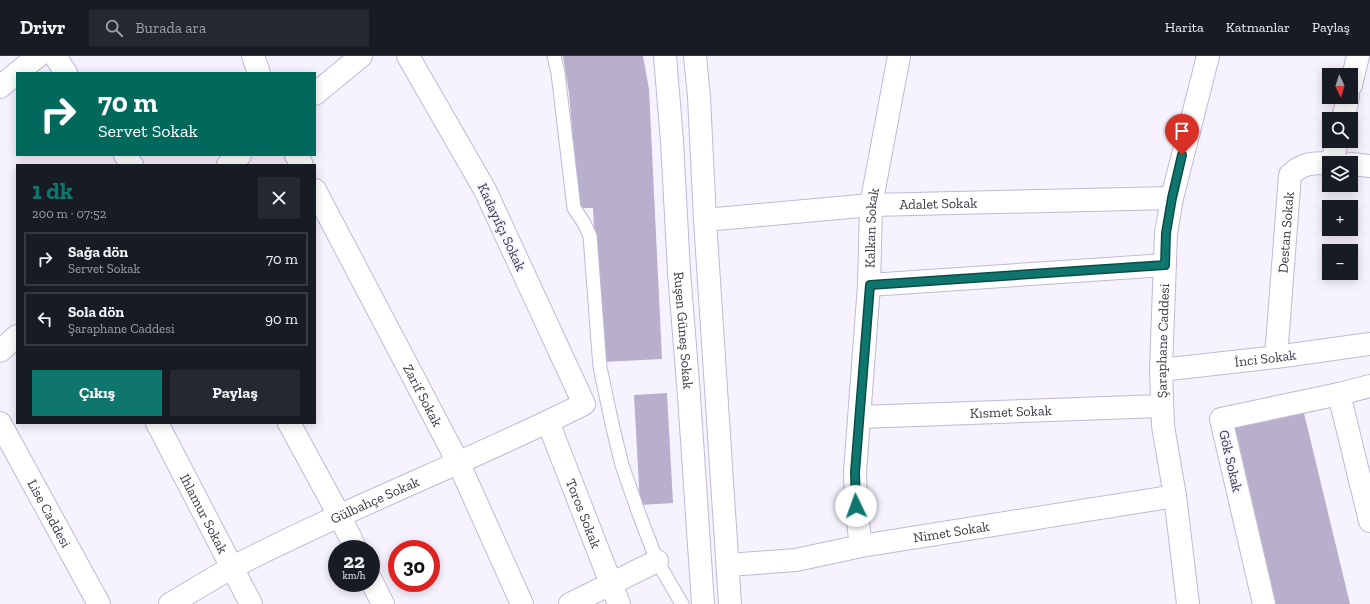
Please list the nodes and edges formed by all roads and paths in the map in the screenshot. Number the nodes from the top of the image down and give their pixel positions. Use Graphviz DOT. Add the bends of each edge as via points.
graph roads {
  1 [pos="38,56"];
  2 [pos="55,56"];
  3 [pos="253,56"];
  4 [pos="361,56"];
  5 [pos="408,56"];
  6 [pos="554,56"];
  7 [pos="665,56"];
  8 [pos="695,56"];
  9 [pos="899,56"];
  10 [pos="1208,56"];
  11 [pos="1358,56"];
  12 [pos="1355,68"];
  13 [pos="18,72"];
  14 [pos="65,72"];
  15 [pos="259,72"];
  16 [pos="16,74"];
  17 [pos="0,87"];
  18 [pos="316,93"];
  19 [pos="239,156"];
  20 [pos="1322,163"];
  21 [pos="229,164"];
  22 [pos="1358,165"];
  23 [pos="1370,166"];
  24 [pos="316,192"];
  25 [pos="1172,198"];
  26 [pos="871,205"];
  27 [pos="705,220"];
  28 [pos="676,222"];
  29 [pos="1165,265"];
  30 [pos="870,285"];
  31 [pos="16,337"];
  32 [pos="1370,344"];
  33 [pos="0,351"];
  34 [pos="1276,357"];
  35 [pos="1161,370"];
  36 [pos="1370,386"];
  37 [pos="1338,394"];
  38 [pos="584,404"];
  39 [pos="1161,406"];
  40 [pos="860,417"];
  41 [pos="548,422"];
  42 [pos="0,423"];
  43 [pos="158,424"];
  44 [pos="290,424"];
  45 [pos="459,464"];
  46 [pos="1175,496"];
  47 [pos="339,516"];
  48 [pos="1370,521"];
  49 [pos="351,540"];
  50 [pos="861,546"];
  51 [pos="657,560"];
  52 [pos="728,566"];
  53 [pos="232,568"];
  54 [pos="610,584"];
  55 [pos="377,592"];
  56 [pos="99,604"];
  57 [pos="170,604"];
  58 [pos="251,604"];
  59 [pos="383,604"];
  60 [pos="522,604"];
  61 [pos="570,604"];
  62 [pos="619,604"];
  63 [pos="682,604"];
  64 [pos="703,604"];
  65 [pos="730,604"];
  66 [pos="1188,604"];
  67 [pos="1264,604"];
  1 -- 13 [label="street"];
  2 -- 14 [label="street"];
  3 -- 15 [label="street"];
  4 -- 18 [label="street"];
  5 -- 38 [label="street, Kadayıfçı Sokak" via="485,190"];
  6 -- 51 [label="lane" via="574,208 590,236 600,367 622,465"];
  7 -- 28 [label="street, Ruşen Güneş Sokak"];
  8 -- 27 [label="street, Ruşen Güneş Sokak"];
  9 -- 26 [label="street, Kalkan Sokak"];
  10 -- 25 [label="street, Şaraphane Caddesi"];
  11 -- 12 [label="street"];
  16 -- 17 [label="street"];
  19 -- 21 [label="street"];
  20 -- 34 [label="street, Destan Sokak" via="1308,163 1290,175"];
  22 -- 23 [label="street"];
  24 -- 45 [label="street, Zarif Sokak"];
  25 -- 26 [label="street, Adalet Sokak"];
  25 -- 29 [label="street, Şaraphane Caddesi" via="1166,233"];
  26 -- 27 [label="street, Adalet Sokak"];
  26 -- 30 [label="street, Kalkan Sokak"];
  27 -- 28 [label="street, Adalet Sokak"];
  27 -- 52 [label="street, Ruşen Güneş Sokak"];
  28 -- 64 [label="street, Ruşen Güneş Sokak"];
  29 -- 30 [label="street"];
  29 -- 35 [label="street, Şaraphane Caddesi"];
  30 -- 40 [label="street, Kalkan Sokak"];
  31 -- 33 [label="street"];
  32 -- 34 [label="street, İnci Sokak"];
  34 -- 35 [label="street, İnci Sokak"];
  35 -- 39 [label="street, Şaraphane Caddesi"];
  36 -- 37 [label="street, Gök Sokak"];
  37 -- 48 [label="street"];
  37 -- 67 [label="street, Gök Sokak" via="1221,419"];
  38 -- 41 [label="street, Gülbahçe Sokak"];
  39 -- 40 [label="street, Kısmet Sokak"];
  39 -- 46 [label="street, Şaraphane Caddesi"];
  40 -- 50 [label="street, Kalkan Sokak" via="855,472"];
  41 -- 45 [label="street, Gülbahçe Sokak"];
  41 -- 54 [label="street, Toros Sokak"];
  42 -- 56 [label="street, Lise Caddesi"];
  43 -- 53 [label="street, Ihlamur Sokak"];
  44 -- 47 [label="street"];
  45 -- 47 [label="street, Gülbahçe Sokak"];
  45 -- 60 [label="street, Zarif Sokak"];
  46 -- 50 [label="street, Nimet Sokak"];
  46 -- 66 [label="street, Şaraphane Caddesi"];
  47 -- 49 [label="street"];
  47 -- 53 [label="street, Gülbahçe Sokak"];
  50 -- 52 [label="street, Nimet Sokak" via="796,560"];
  51 -- 54 [label="street"];
  51 -- 63 [label="lane"];
  52 -- 65 [label="street, Ruşen Güneş Sokak"];
  53 -- 57 [label="street, Gülbahçe Sokak"];
  53 -- 58 [label="street, Ihlamur Sokak"];
  54 -- 61 [label="street"];
  54 -- 62 [label="street, Toros Sokak"];
  55 -- 59 [label="street"];
}
